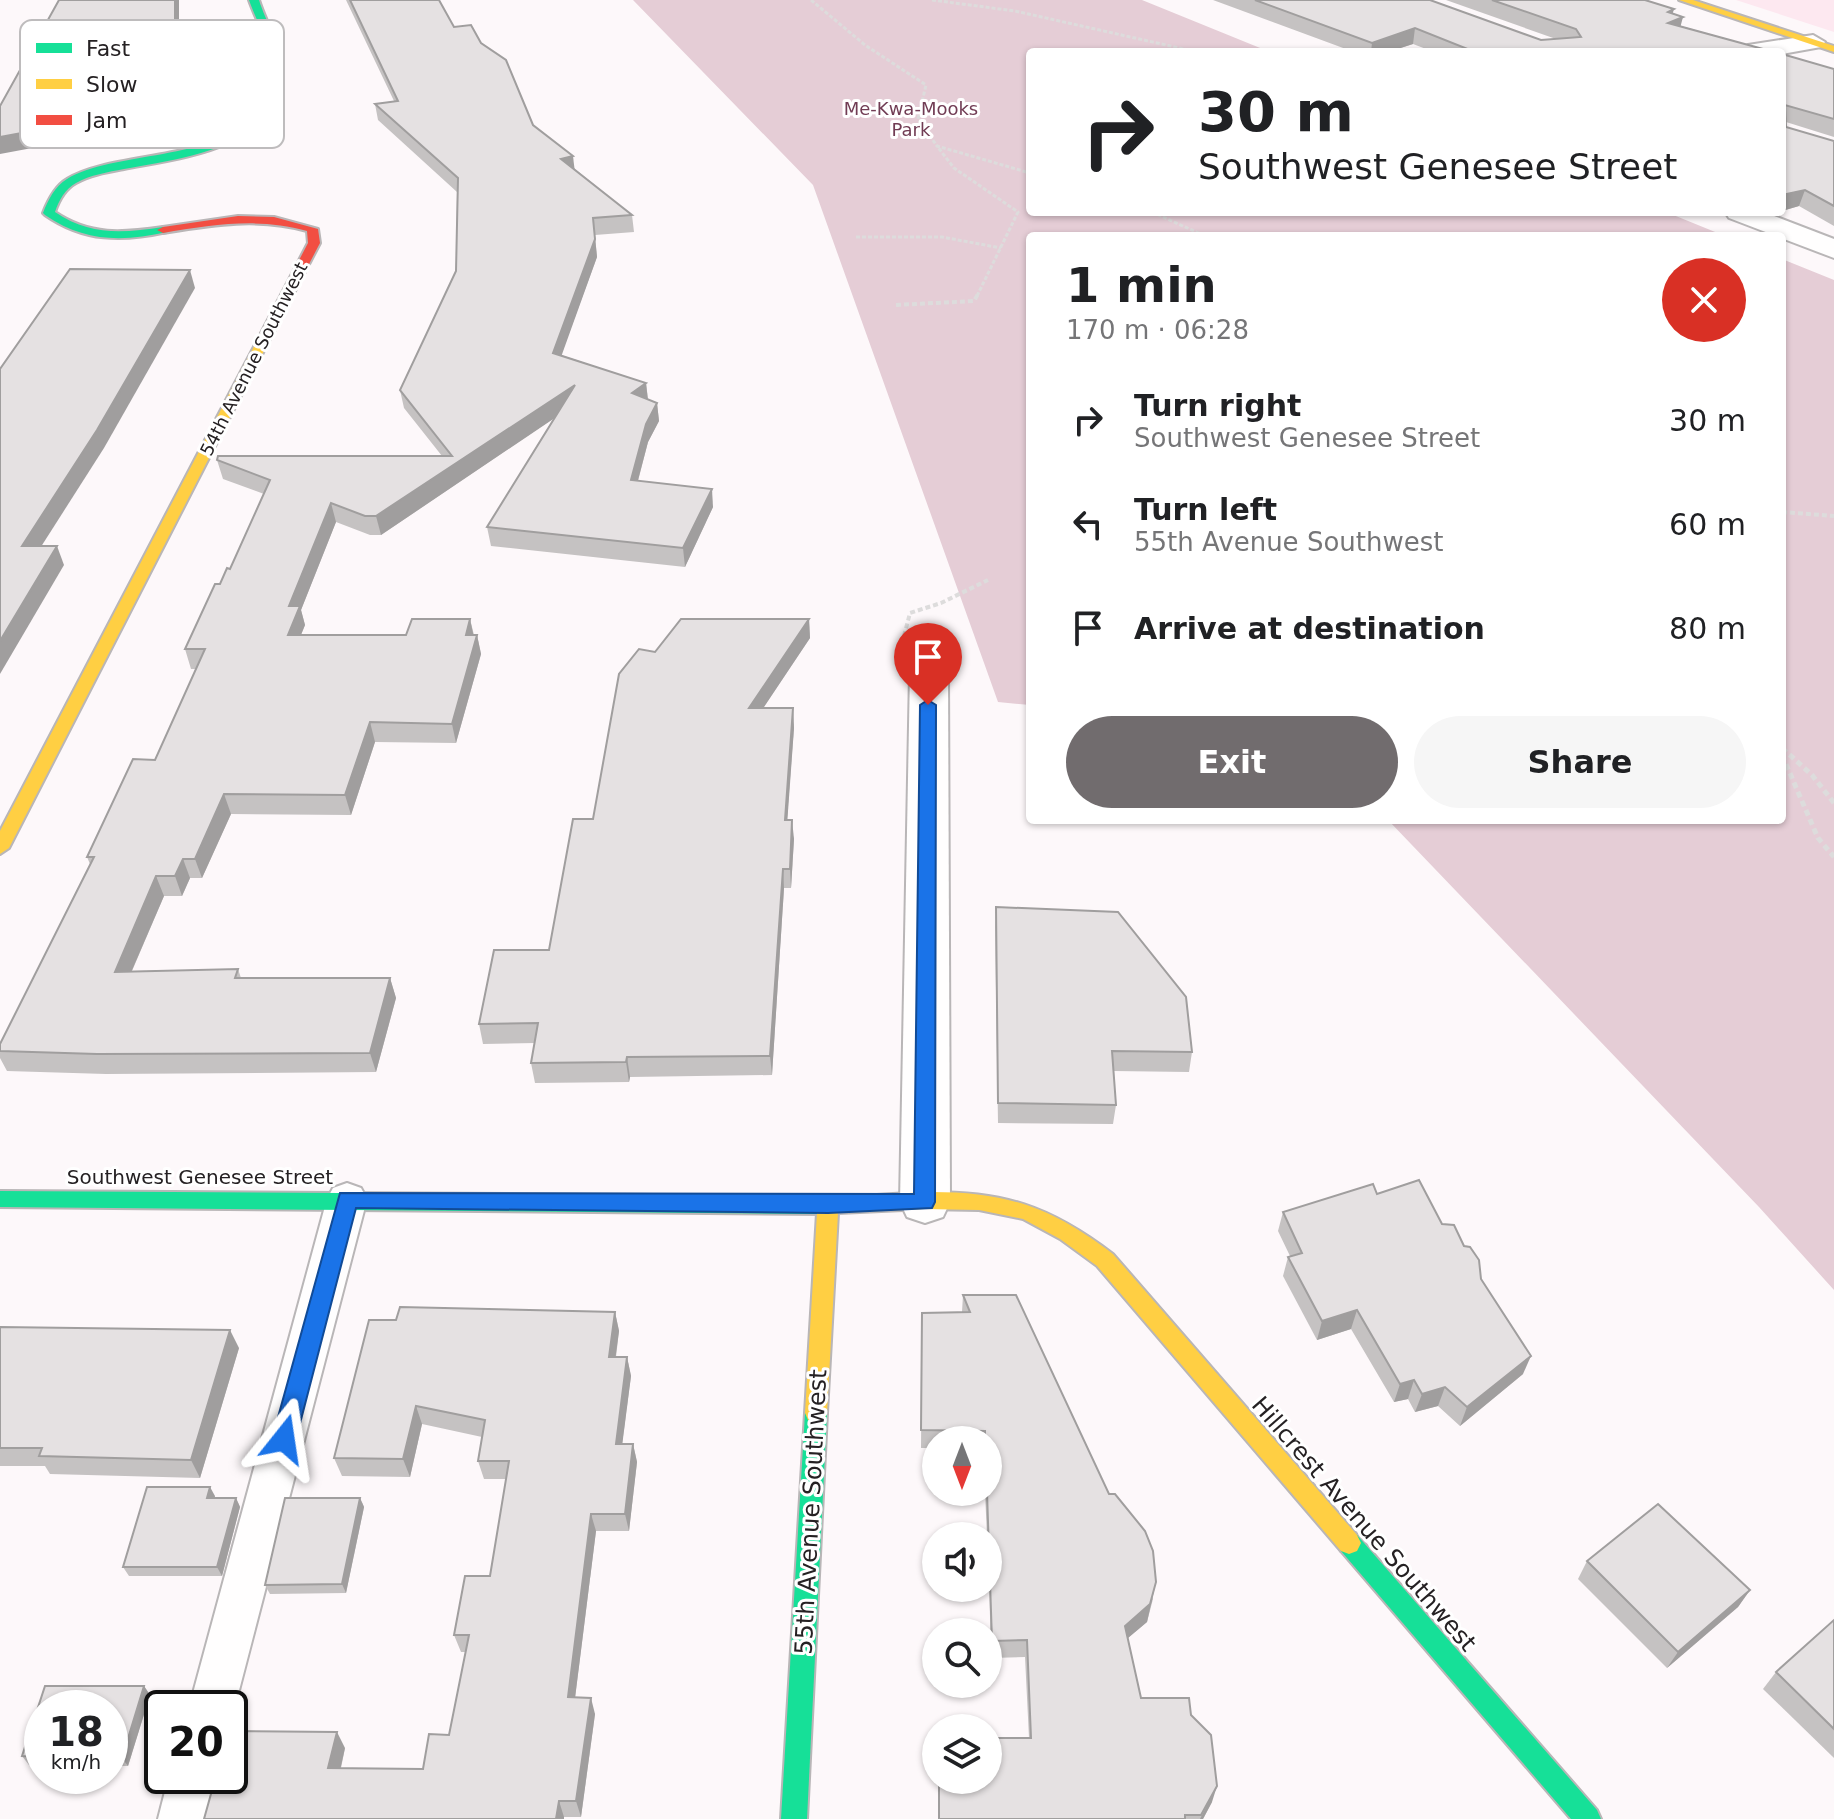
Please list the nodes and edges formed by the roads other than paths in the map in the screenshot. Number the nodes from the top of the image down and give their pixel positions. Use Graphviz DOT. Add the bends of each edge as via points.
graph roads {
  1 [pos="254,0"];
  2 [pos="1684,0"];
  3 [pos="260,20"];
  4 [pos="1824,46"];
  5 [pos="1786,49"];
  6 [pos="200,148"];
  7 [pos="1749,216"];
  8 [pos="1834,249"];
  9 [pos="929,673"];
  10 [pos="0,848"];
  11 [pos="0,1199"];
  12 [pos="347,1199"];
  13 [pos="925,1202"];
  14 [pos="828,1205"];
  15 [pos="1105,1260"];
  16 [pos="218,1690"];
  17 [pos="189,1794"];
  18 [pos="183,1819"];
  19 [pos="794,1819"];
  20 [pos="1588,1819"];
  1 -- 3 [label="street, 54th Avenue Southwest"];
  2 -- 4 [label="street"];
  4 -- 5 [label="street"];
  6 -- 10 [label="street, 54th Avenue Southwest" via="80,177 62,186 49,213 59,226 85,236 119,237 235,216 269,216 295,219 312,229 314,243"];
  7 -- 8 [label="street"];
  9 -- 13 [label="street"];
  11 -- 12 [label="street, Southwest Genesee Street"];
  12 -- 14 [label="street, Southwest Genesee Street"];
  12 -- 16 [label="lane"];
  13 -- 14 [label="street, Southwest Genesee Street"];
  13 -- 15 [label="street, Southwest Genesee Street" via="978,1202 1025,1211 1068,1231"];
  14 -- 19 [label="street, 55th Avenue Southwest"];
  15 -- 20 [label="street, Hillcrest Avenue Southwest"];
  17 -- 18 [label="lane"];
}
